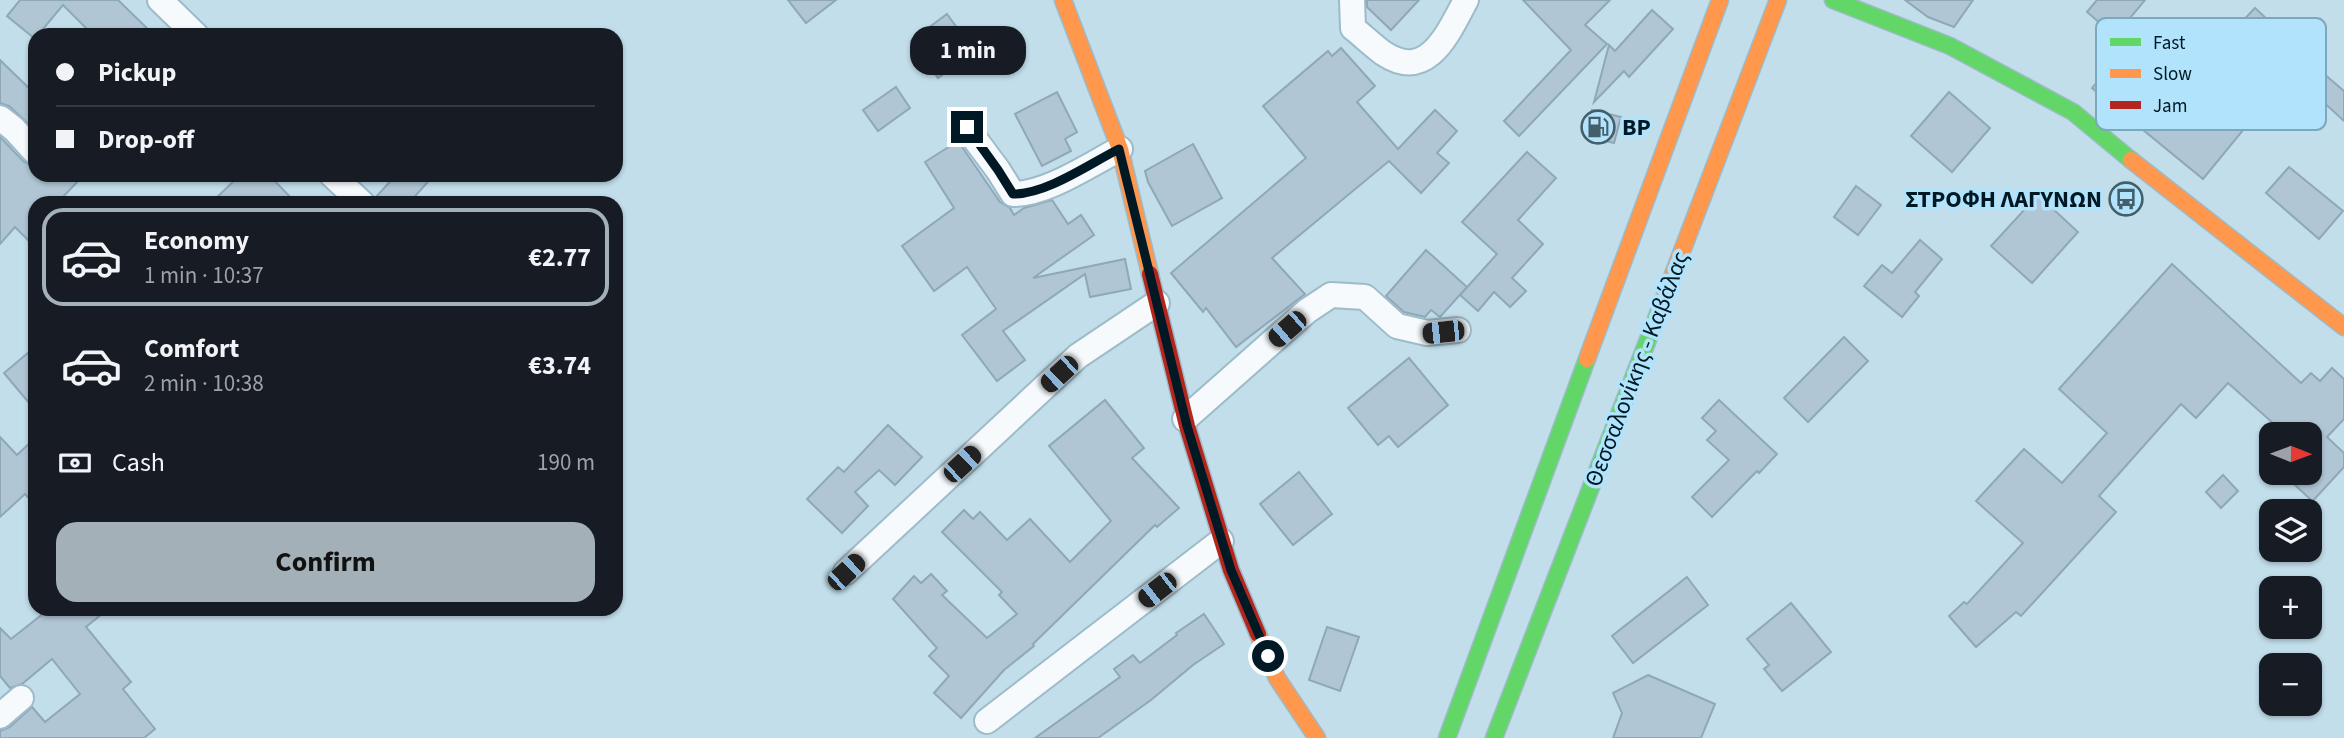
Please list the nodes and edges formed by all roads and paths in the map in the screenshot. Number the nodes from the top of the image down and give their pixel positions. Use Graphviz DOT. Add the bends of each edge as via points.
graph roads {
  1 [pos="160,0"];
  2 [pos="1063,0"];
  3 [pos="1352,0"];
  4 [pos="1466,0"];
  5 [pos="1720,0"];
  6 [pos="1778,0"];
  7 [pos="1833,0"];
  8 [pos="189,28"];
  9 [pos="0,118"];
  10 [pos="967,127"];
  11 [pos="28,144"];
  12 [pos="1119,149"];
  13 [pos="340,182"];
  14 [pos="354,196"];
  15 [pos="1157,303"];
  16 [pos="2344,327"];
  17 [pos="1458,330"];
  18 [pos="1185,419"];
  19 [pos="1221,541"];
  20 [pos="846,572"];
  21 [pos="21,698"];
  22 [pos="0,716"];
  23 [pos="987,721"];
  24 [pos="1317,738"];
  25 [pos="1447,738"];
  26 [pos="1494,738"];
  1 -- 8 [label="street"];
  2 -- 12 [label="main road"];
  3 -- 4 [label="street" via="1353,28 1385,54 1406,62 1423,60 1443,42"];
  5 -- 25 [label="main road, Θεσσαλονίκης - Καβάλας"];
  6 -- 26 [label="main road, Θεσσαλονίκης - Καβάλας"];
  7 -- 16 [label="main road" via="1950,46 2073,112"];
  9 -- 11 [label="street"];
  10 -- 12 [label="street" via="1013,194 1042,189"];
  12 -- 15 [label="main road"];
  13 -- 14 [label="street"];
  15 -- 18 [label="main road"];
  15 -- 20 [label="street" via="1078,356"];
  17 -- 18 [label="street" via="1427,333 1397,326 1364,297 1331,295"];
  18 -- 19 [label="main road"];
  19 -- 23 [label="street"];
  19 -- 24 [label="main road" via="1277,678"];
  21 -- 22 [label="street"];
}
